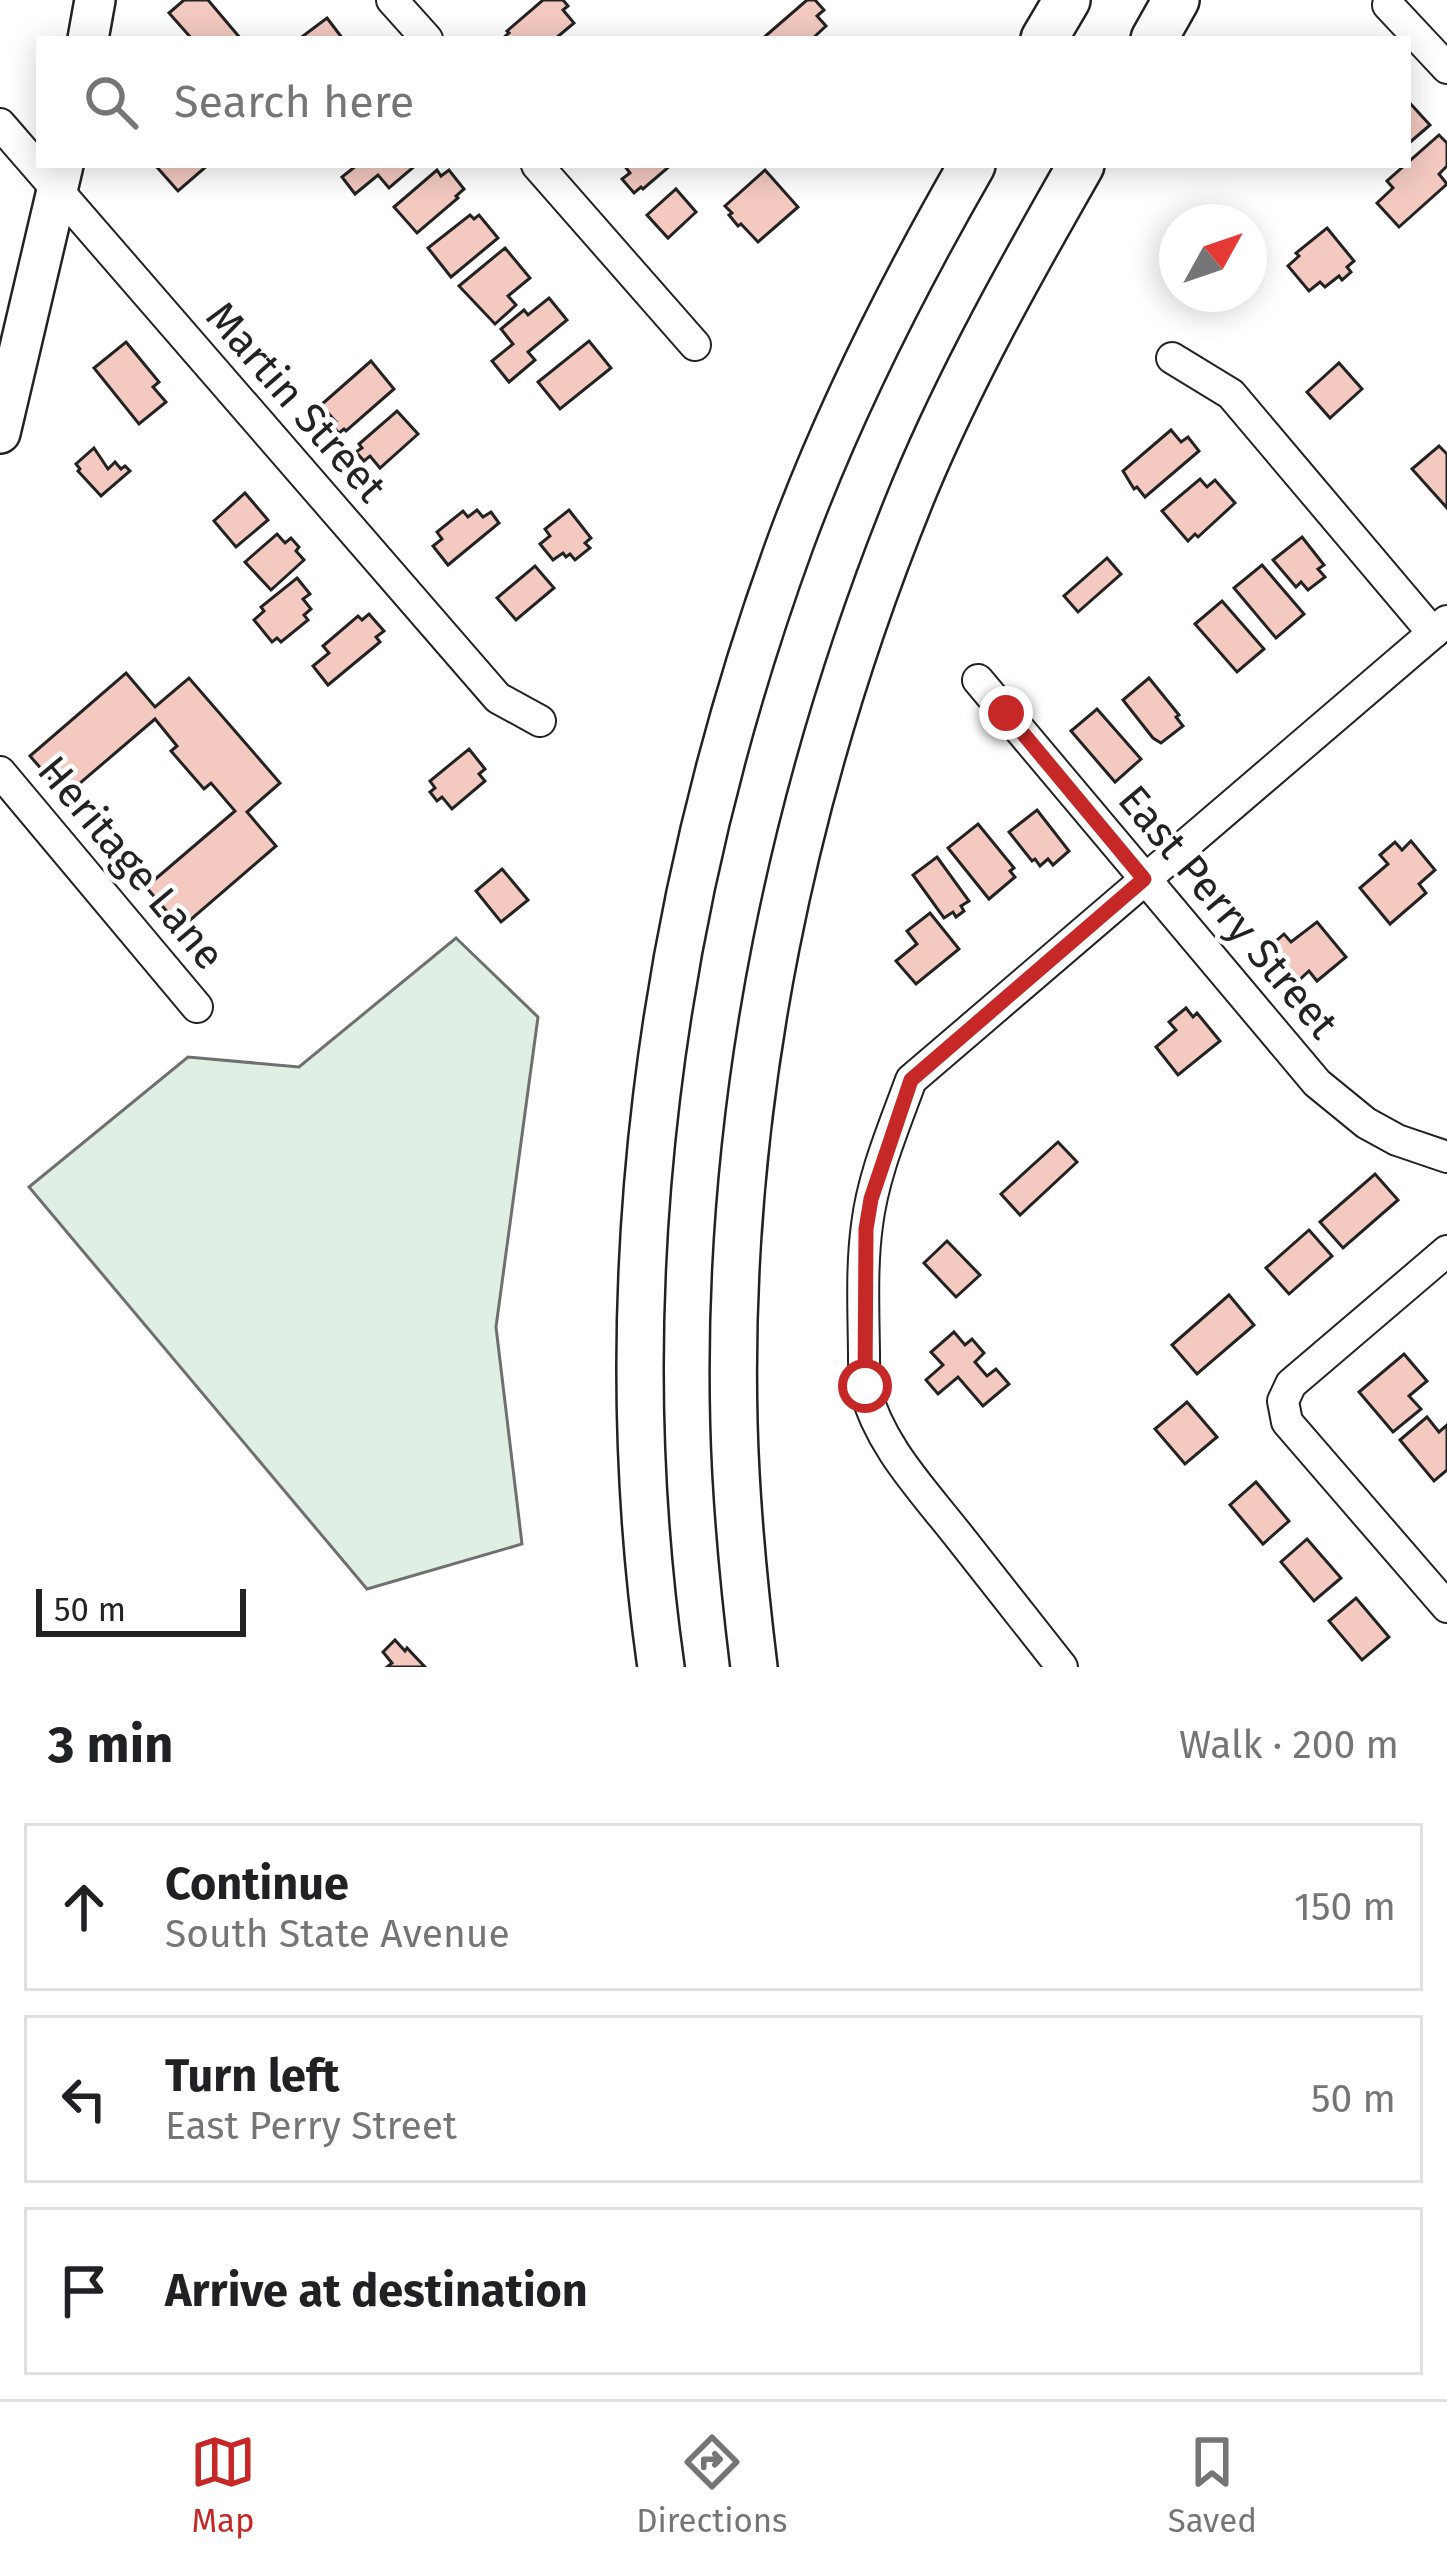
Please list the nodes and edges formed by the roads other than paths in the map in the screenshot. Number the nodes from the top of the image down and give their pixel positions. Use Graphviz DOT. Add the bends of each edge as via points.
graph roads {
  1 [pos="95,0"];
  2 [pos="392,0"];
  3 [pos="1067,0"];
  4 [pos="1176,0"];
  5 [pos="1388,5"];
  6 [pos="89,36"];
  7 [pos="424,36"];
  8 [pos="1046,36"];
  9 [pos="1156,36"];
  10 [pos="1447,68"];
  11 [pos="0,124"];
  12 [pos="36,156"];
  13 [pos="540,168"];
  14 [pos="970,168"];
  15 [pos="1080,168"];
  16 [pos="61,178"];
  17 [pos="695,345"];
  18 [pos="1172,358"];
  19 [pos="0,433"];
  20 [pos="1440,627"];
  21 [pos="978,680"];
  22 [pos="540,722"];
  23 [pos="0,772"];
  24 [pos="1144,879"];
  25 [pos="197,1007"];
  26 [pos="1447,1157"];
  27 [pos="1447,1251"];
  28 [pos="1447,1607"];
  29 [pos="661,1667"];
  30 [pos="754,1667"];
  31 [pos="1062,1667"];
  1 -- 6 [label="main road"];
  2 -- 7 [label="street"];
  3 -- 8 [label="highway"];
  4 -- 9 [label="highway"];
  5 -- 10 [label="street"];
  11 -- 12 [label="street, Martin Street"];
  13 -- 17 [label="street"];
  14 -- 29 [label="highway" via="861,376 791,542 731,723 689,896 659,1074 642,1283 640,1423"];
  15 -- 30 [label="highway" via="984,340 916,486 852,656 796,855 748,1126 736,1282 734,1422"];
  16 -- 19 [label="main road"];
  16 -- 22 [label="street, Martin Street" via="498,698"];
  18 -- 20 [label="street" via="1231,394"];
  20 -- 24 [label="street"];
  21 -- 24 [label="street, East Perry Street"];
  23 -- 25 [label="street, Heritage Lane"];
  24 -- 26 [label="street, East Perry Street" via="1317,1083 1366,1123"];
  24 -- 31 [label="street" via="911,1080 866,1229 865,1386 876,1424"];
  27 -- 28 [label="street" via="1291,1384 1283,1401 1287,1422"];
}
